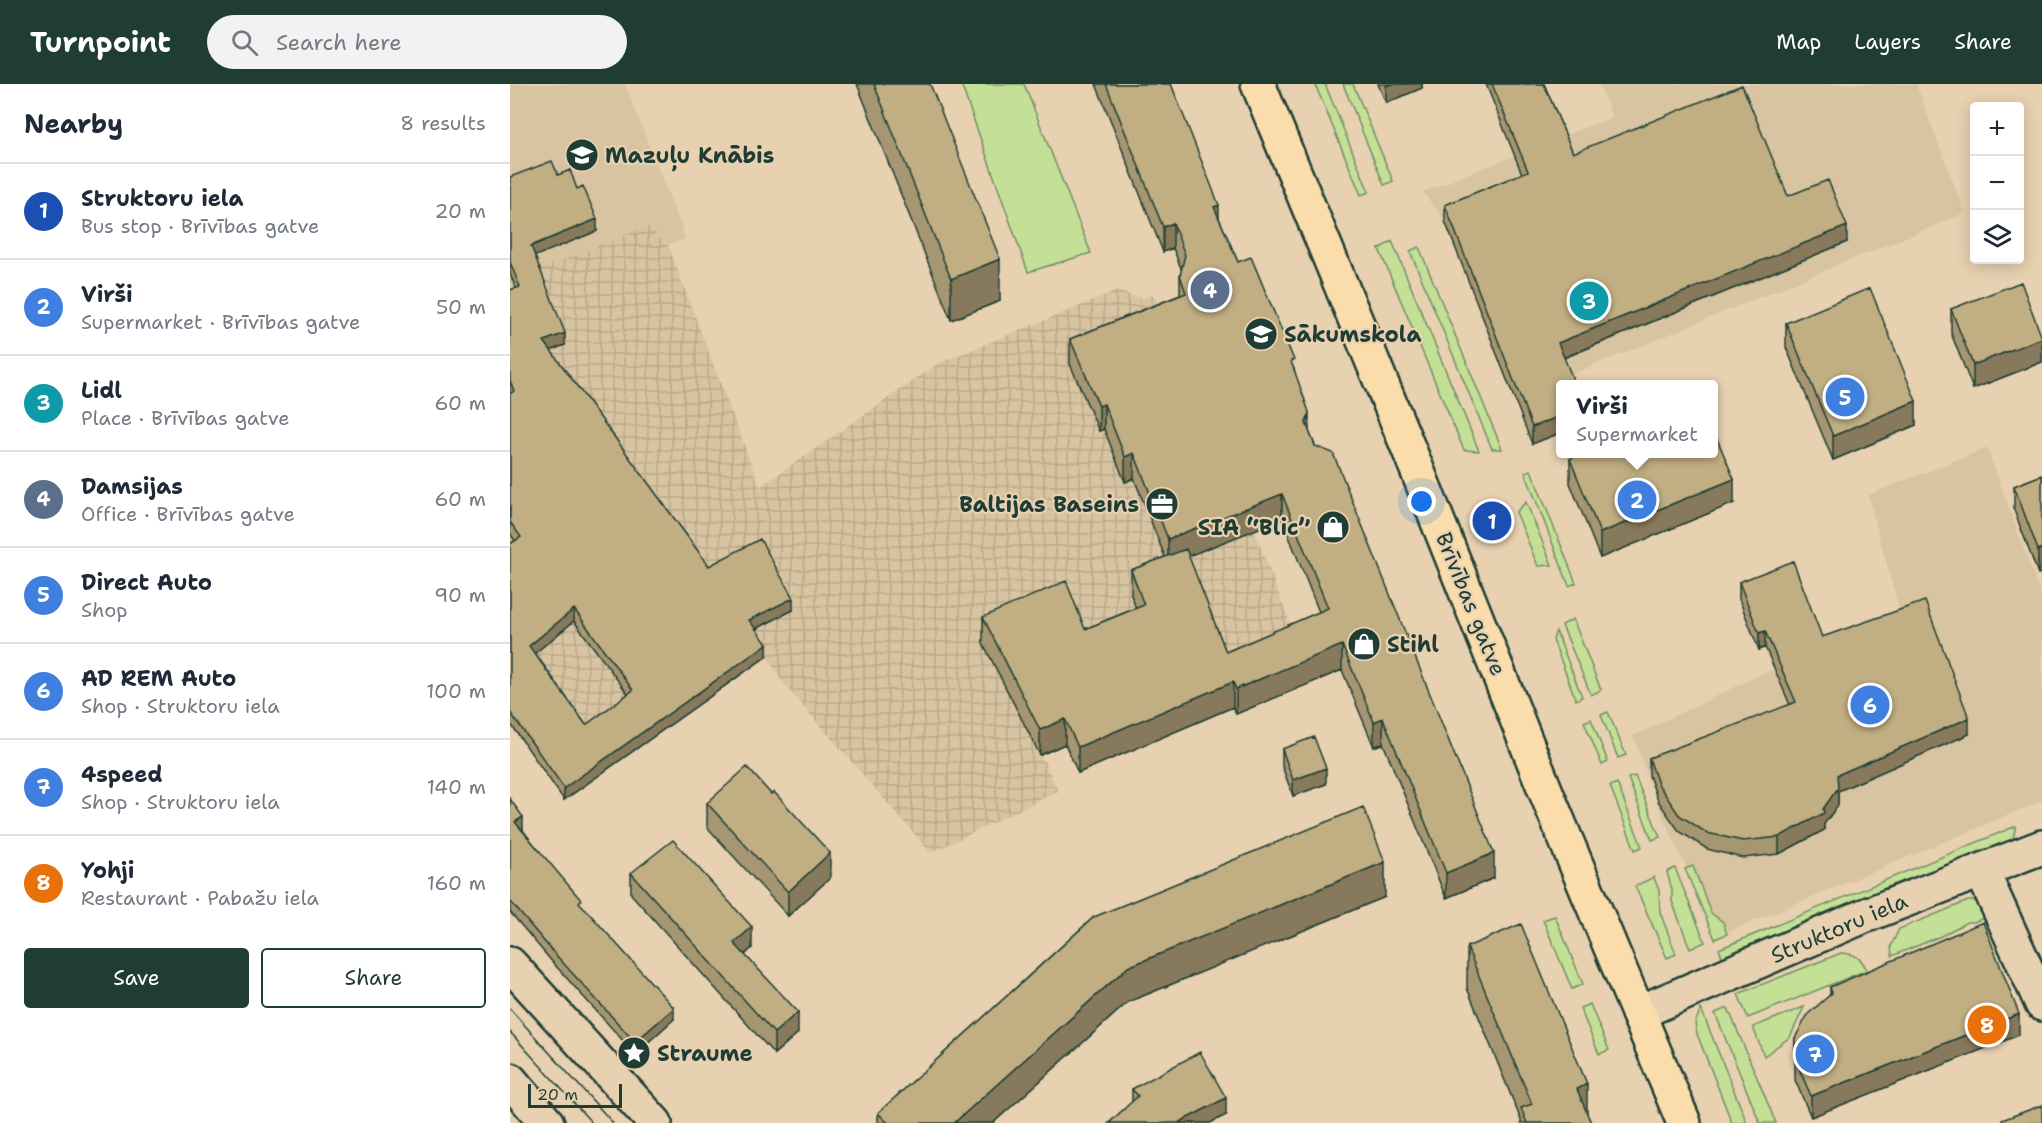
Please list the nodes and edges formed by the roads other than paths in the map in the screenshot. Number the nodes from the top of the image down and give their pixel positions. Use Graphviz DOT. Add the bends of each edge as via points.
graph roads {
  1 [pos="1258,84"];
  2 [pos="2042,847"];
  3 [pos="1982,871"];
  4 [pos="510,964"];
  5 [pos="2042,1004"];
  6 [pos="1638,1013"];
  7 [pos="510,1080"];
  8 [pos="547,1123"];
  9 [pos="655,1123"];
  10 [pos="1684,1123"];
  1 -- 6 [label="highway, Brīvības gatve"];
  2 -- 3 [label="street, Struktoru iela"];
  3 -- 5 [label="street"];
  3 -- 6 [label="street, Struktoru iela" via="1864,916"];
  4 -- 9 [label="street"];
  6 -- 10 [label="highway, Brīvības gatve"];
  7 -- 8 [label="street"];
}
